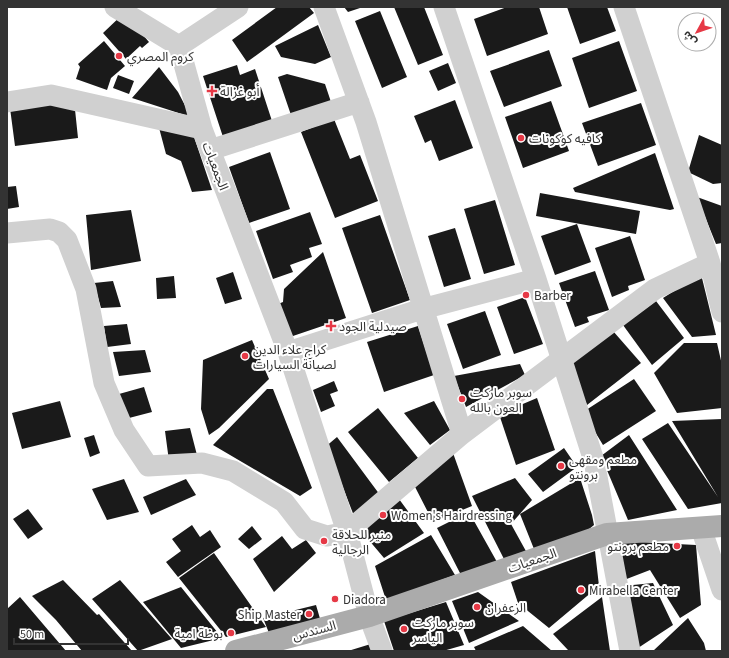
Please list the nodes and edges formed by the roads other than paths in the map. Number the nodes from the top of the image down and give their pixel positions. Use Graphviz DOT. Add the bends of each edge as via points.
graph roads {
  1 [pos="115,7"];
  2 [pos="238,7"];
  3 [pos="324,7"];
  4 [pos="444,7"];
  5 [pos="624,7"];
  6 [pos="179,46"];
  7 [pos="7,102"];
  8 [pos="359,102"];
  9 [pos="202,129"];
  10 [pos="210,150"];
  11 [pos="7,233"];
  12 [pos="710,263"];
  13 [pos="536,279"];
  14 [pos="422,309"];
  15 [pos="722,312"];
  16 [pos="288,352"];
  17 [pos="561,360"];
  18 [pos="462,434"];
  19 [pos="712,527"];
  20 [pos="347,532"];
  21 [pos="607,534"];
  22 [pos="722,590"];
  23 [pos="369,616"];
  24 [pos="236,651"];
  25 [pos="382,651"];
  26 [pos="630,651"];
  1 -- 6 [label="street"];
  2 -- 6 [label="street"];
  3 -- 8 [label="street"];
  4 -- 13 [label="street"];
  5 -- 12 [label="street"];
  6 -- 9 [label="street, الجمعيات"];
  7 -- 9 [label="street" via="51,95"];
  8 -- 10 [label="street"];
  8 -- 14 [label="street"];
  9 -- 10 [label="street, الجمعيات"];
  10 -- 16 [label="street, الجمعيات"];
  11 -- 20 [label="street" via="50,229 59,232 67,240 86,289 104,383 124,430 148,466 202,463 233,471 284,502 305,529 327,536"];
  12 -- 15 [label="street"];
  12 -- 17 [label="street" via="655,289"];
  13 -- 14 [label="street"];
  13 -- 17 [label="street"];
  14 -- 16 [label="street"];
  14 -- 18 [label="street"];
  16 -- 20 [label="street, الجمعيات"];
  17 -- 18 [label="street"];
  17 -- 21 [label="street" via="594,461"];
  18 -- 20 [label="street"];
  19 -- 21 [label="main road, الجمعيات"];
  19 -- 22 [label="street"];
  20 -- 23 [label="street, الجمعيات"];
  21 -- 23 [label="main road, الجمعيات"];
  21 -- 26 [label="street"];
  23 -- 24 [label="main road, السندس"];
  23 -- 25 [label="street"];
}
